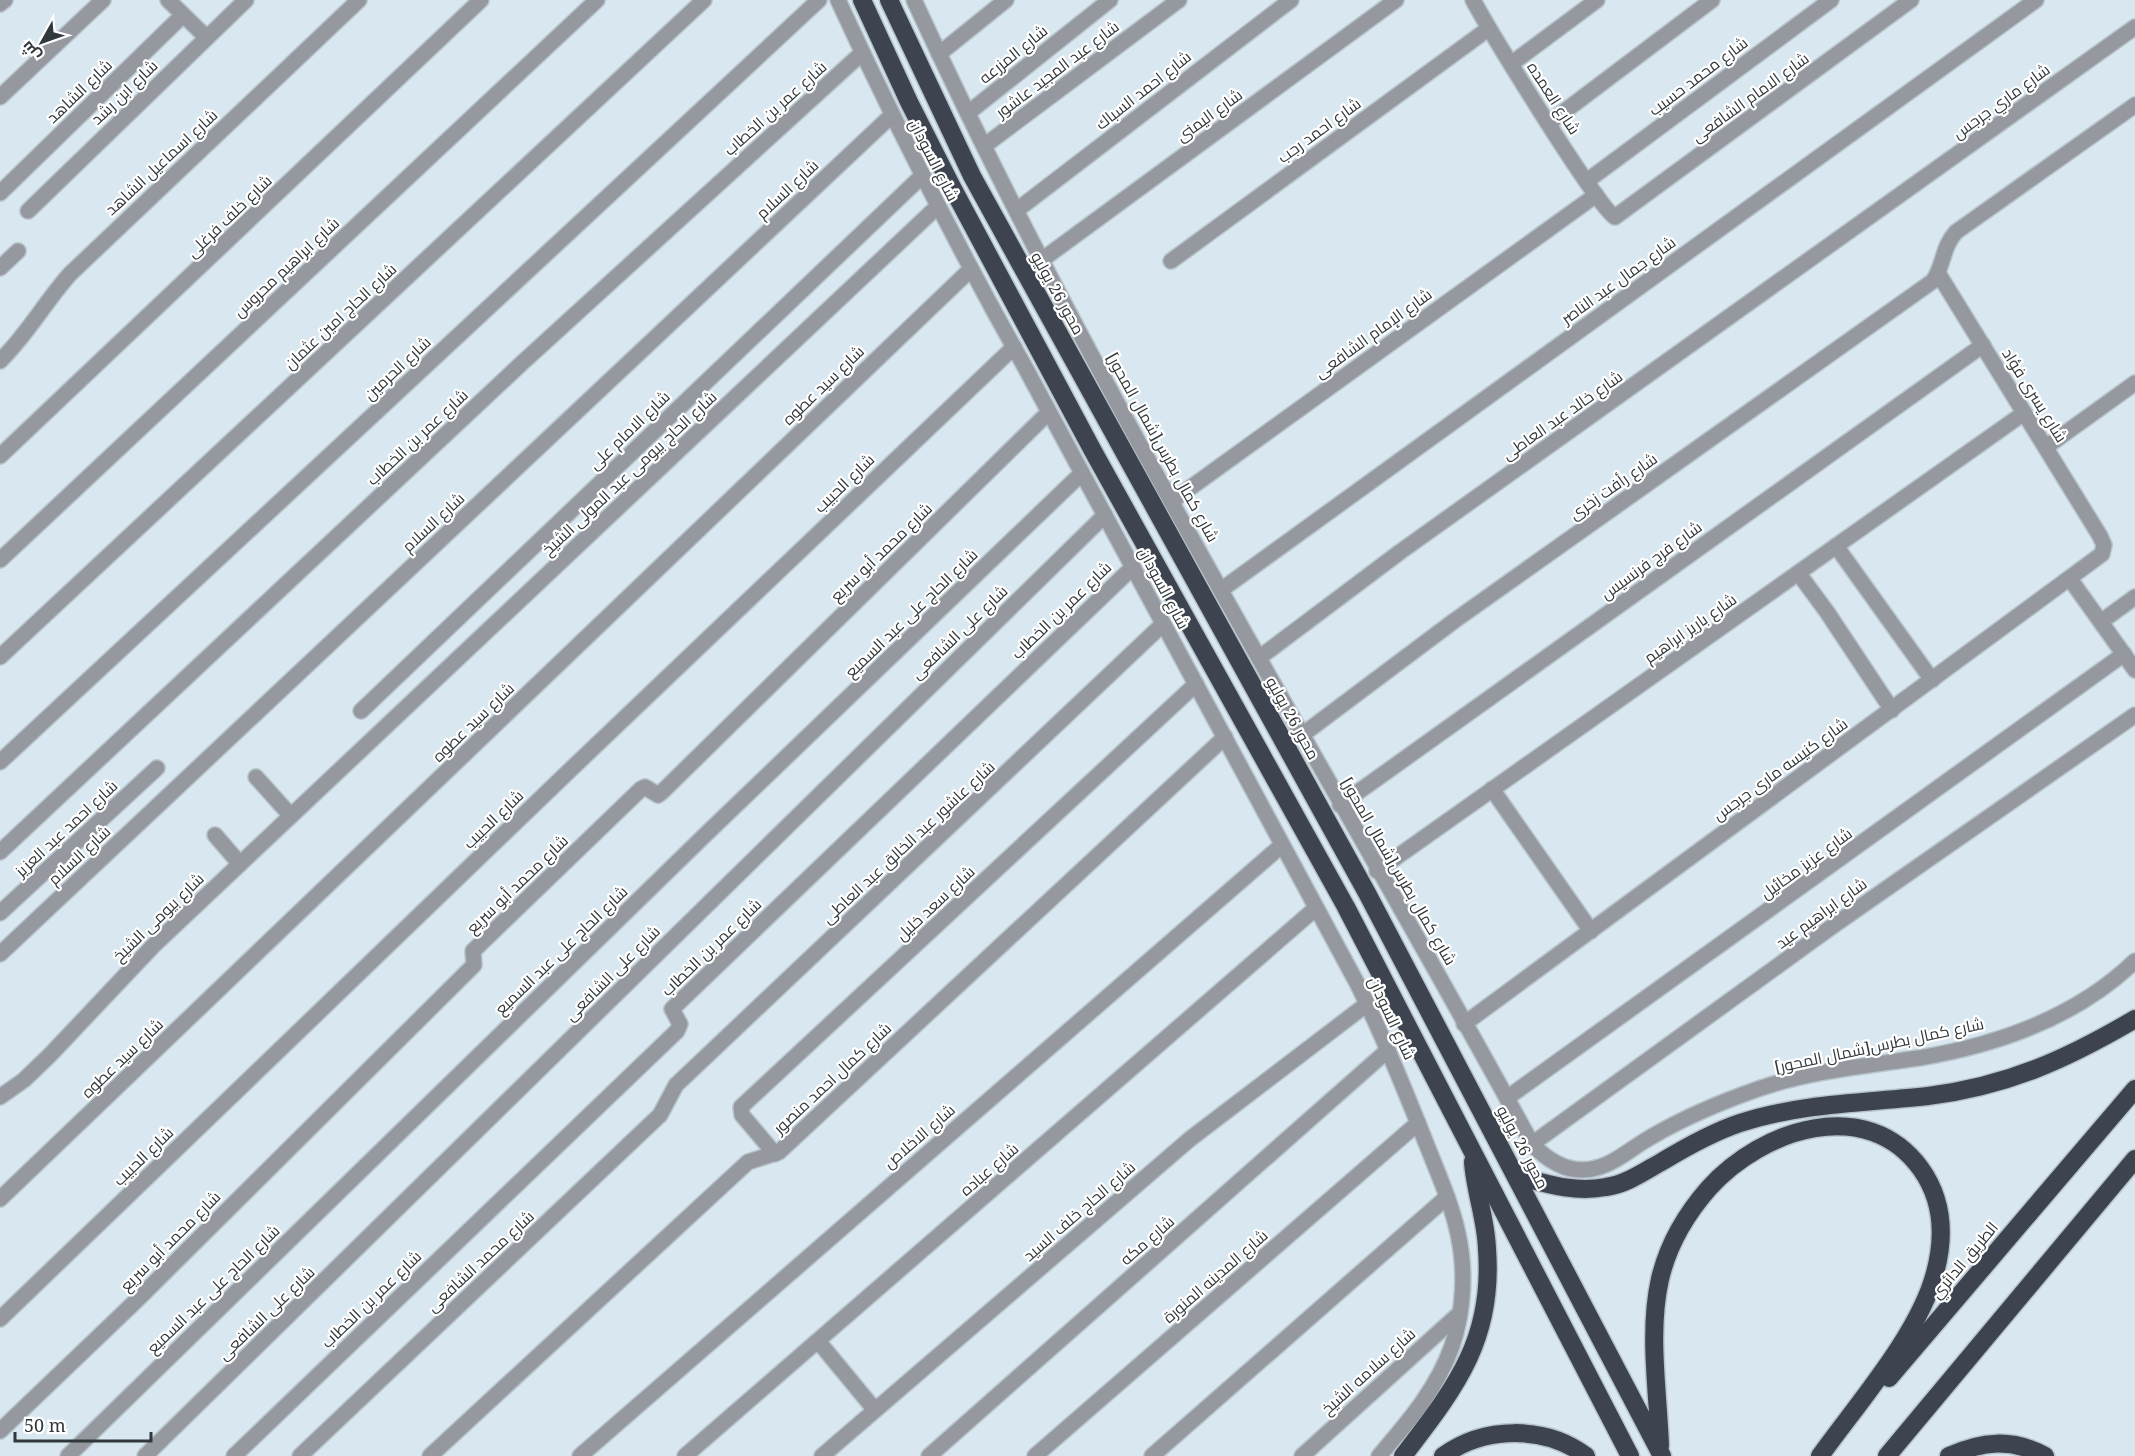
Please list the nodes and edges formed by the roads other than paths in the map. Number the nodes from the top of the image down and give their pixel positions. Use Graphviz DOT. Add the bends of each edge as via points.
graph roads {
  1 [pos="4,0"];
  2 [pos="103,0"];
  3 [pos="168,0"];
  4 [pos="246,0"];
  5 [pos="359,0"];
  6 [pos="480,0"];
  7 [pos="597,0"];
  8 [pos="704,0"];
  9 [pos="819,0"];
  10 [pos="838,0"];
  11 [pos="862,0"];
  12 [pos="889,0"];
  13 [pos="914,0"];
  14 [pos="1006,0"];
  15 [pos="1110,0"];
  16 [pos="1179,0"];
  17 [pos="1291,0"];
  18 [pos="1396,0"];
  19 [pos="1598,0"];
  20 [pos="1712,0"];
  21 [pos="1831,0"];
  22 [pos="1911,0"];
  23 [pos="2036,0"];
  24 [pos="1475,1"];
  25 [pos="0,4"];
  26 [pos="183,15"];
  27 [pos="2135,27"];
  28 [pos="1488,29"];
  29 [pos="206,37"];
  30 [pos="862,53"];
  31 [pos="939,54"];
  32 [pos="1511,64"];
  33 [pos="0,97"];
  34 [pos="2135,105"];
  35 [pos="968,113"];
  36 [pos="891,116"];
  37 [pos="1549,123"];
  38 [pos="984,146"];
  39 [pos="922,176"];
  40 [pos="1587,181"];
  41 [pos="0,193"];
  42 [pos="1596,195"];
  43 [pos="1889,204"];
  44 [pos="938,206"];
  45 [pos="1017,210"];
  46 [pos="28,211"];
  47 [pos="1609,213"];
  48 [pos="18,251"];
  49 [pos="1042,259"];
  50 [pos="1171,261"];
  51 [pos="0,268"];
  52 [pos="1940,269"];
  53 [pos="970,270"];
  54 [pos="1983,345"];
  55 [pos="1014,347"];
  56 [pos="0,361"];
  57 [pos="2135,383"];
  58 [pos="1049,412"];
  59 [pos="2024,412"];
  60 [pos="2046,447"];
  61 [pos="0,456"];
  62 [pos="1082,473"];
  63 [pos="1172,501"];
  64 [pos="1105,515"];
  65 [pos="2100,536"];
  66 [pos="1836,546"];
  67 [pos="0,560"];
  68 [pos="1133,567"];
  69 [pos="1798,574"];
  70 [pos="2070,579"];
  71 [pos="1221,590"];
  72 [pos="2135,597"];
  73 [pos="2102,621"];
  74 [pos="1163,624"];
  75 [pos="2124,654"];
  76 [pos="0,657"];
  77 [pos="1259,658"];
  78 [pos="2135,670"];
  79 [pos="1932,680"];
  80 [pos="1196,684"];
  81 [pos="1892,710"];
  82 [pos="361,711"];
  83 [pos="2135,715"];
  84 [pos="1302,735"];
  85 [pos="1224,737"];
  86 [pos="0,762"];
  87 [pos="344,765"];
  88 [pos="157,768"];
  89 [pos="256,777"];
  90 [pos="1492,789"];
  91 [pos="1340,805"];
  92 [pos="291,816"];
  93 [pos="214,836"];
  94 [pos="1282,845"];
  95 [pos="0,852"];
  96 [pos="240,864"];
  97 [pos="1377,871"];
  98 [pos="1316,908"];
  99 [pos="0,914"];
  100 [pos="1591,931"];
  101 [pos="0,954"];
  102 [pos="2135,961"];
  103 [pos="1367,1004"];
  104 [pos="2135,1019"];
  105 [pos="1464,1023"];
  106 [pos="1388,1050"];
  107 [pos="676,1085"];
  108 [pos="2135,1089"];
  109 [pos="0,1097"];
  110 [pos="1507,1098"];
  111 [pos="1418,1124"];
  112 [pos="1532,1144"];
  113 [pos="1473,1152"];
  114 [pos="775,1154"];
  115 [pos="2135,1160"];
  116 [pos="1517,1176"];
  117 [pos="1447,1197"];
  118 [pos="0,1199"];
  119 [pos="1460,1313"];
  120 [pos="0,1319"];
  121 [pos="818,1341"];
  122 [pos="875,1410"];
  123 [pos="0,1431"];
  124 [pos="1661,1453"];
  125 [pos="68,1456"];
  126 [pos="145,1456"];
  127 [pos="234,1456"];
  128 [pos="300,1456"];
  129 [pos="430,1456"];
  130 [pos="580,1456"];
  131 [pos="685,1456"];
  132 [pos="822,1456"];
  133 [pos="929,1456"];
  134 [pos="1035,1456"];
  135 [pos="1152,1456"];
  136 [pos="1302,1456"];
  137 [pos="1379,1456"];
  138 [pos="1403,1456"];
  139 [pos="1443,1456"];
  140 [pos="1586,1456"];
  141 [pos="1630,1456"];
  142 [pos="1821,1456"];
  143 [pos="1887,1456"];
  144 [pos="1949,1456"];
  145 [pos="2045,1456"];
  1 -- 25 [label="street"];
  2 -- 33 [label="street"];
  3 -- 26 [label="street"];
  4 -- 29 [label="street, شارع ابن رشد"];
  5 -- 56 [label="street, شارع اسماعيل الشاهد" via="70,273"];
  6 -- 61 [label="street, شارع خلف فرغلى"];
  7 -- 67 [label="street, شارع ابراهيم محروس"];
  8 -- 76 [label="street, شارع الحاج امين عثمان"];
  9 -- 86 [label="street, شارع الحرمين"];
  10 -- 30 [label="street, شارع السودان"];
  11 -- 113 [label="highway" via="952,187 1093,451 1346,907"];
  12 -- 116 [label="highway, محور 26 يوليو" via="983,195 1367,893"];
  13 -- 31 [label="street, شارع كمال بطرس[شمال المحور]"];
  14 -- 31 [label="street"];
  15 -- 35 [label="street, شارع المزرعه"];
  16 -- 38 [label="street, شارع عبد المجيد عاشور"];
  17 -- 45 [label="street, شارع احمد السباك"];
  18 -- 49 [label="street, شارع اليمنى"];
  19 -- 32 [label="street"];
  20 -- 37 [label="street"];
  21 -- 40 [label="street, شارع محمد حسيب"];
  22 -- 47 [label="street, شارع الامام الشافعى" via="1618,216"];
  23 -- 71 [label="street, شارع جمال عبد الناصر"];
  24 -- 28 [label="street, شارع العمده"];
  26 -- 29 [label="street"];
  26 -- 41 [label="street, شارع الشاهد"];
  27 -- 43 [label="street, شارع ماري جرجس"];
  28 -- 32 [label="street, شارع العمده"];
  28 -- 50 [label="street, شارع احمد رجب"];
  29 -- 46 [label="street, شارع ابن رشد"];
  30 -- 36 [label="street, شارع السودان"];
  30 -- 95 [label="street, شارع عمر بن الخطاب" via="522,363"];
  31 -- 35 [label="street, شارع كمال بطرس[شمال المحور]"];
  32 -- 37 [label="street, شارع العمده"];
  34 -- 52 [label="street" via="1956,232 1947,241"];
  35 -- 38 [label="street, شارع كمال بطرس[شمال المحور]"];
  36 -- 39 [label="street, شارع السودان"];
  36 -- 101 [label="street, شارع السلام"];
  37 -- 40 [label="street, شارع العمده"];
  38 -- 45 [label="street, شارع كمال بطرس[شمال المحور]"];
  39 -- 44 [label="street, شارع السودان"];
  39 -- 82 [label="street, شارع الامام على"];
  40 -- 42 [label="street, شارع العمده"];
  42 -- 47 [label="street, شارع العمده"];
  42 -- 63 [label="street, شارع الإمام الشافعى"];
  43 -- 77 [label="street, شارع خالد عبد العاطى" via="1400,552"];
  44 -- 53 [label="street, شارع السودان"];
  44 -- 87 [label="street, شارع الحاج بيومى عبد المولى الشيخ"];
  45 -- 49 [label="street, شارع كمال بطرس[شمال المحور]"];
  48 -- 51 [label="street"];
  49 -- 63 [label="street, شارع كمال بطرس[شمال المحور]"];
  52 -- 54 [label="street, شارع يسرى فؤاد"];
  52 -- 84 [label="street, شارع رأفت زخرى" via="1933,281 1454,621"];
  53 -- 55 [label="street, شارع السودان"];
  53 -- 118 [label="street, شارع سيد عطوه"];
  54 -- 59 [label="street, شارع يسرى فؤاد"];
  54 -- 91 [label="street, شارع فرج فرنسيس"];
  55 -- 58 [label="street, شارع السودان"];
  55 -- 120 [label="street, شارع الحبيب"];
  57 -- 60 [label="street"];
  58 -- 62 [label="street, شارع السودان"];
  58 -- 123 [label="street, شارع محمد أبو سريع" via="662,792 658,795 645,787 641,789 473,951 474,966"];
  59 -- 60 [label="street, شارع يسرى فؤاد"];
  59 -- 66 [label="street, شارع باريز ابراهيم"];
  60 -- 65 [label="street, شارع يسرى فؤاد"];
  62 -- 64 [label="street, شارع السودان"];
  62 -- 125 [label="street, شارع الحاج على عبد السميع"];
  63 -- 71 [label="street, شارع كمال بطرس[شمال المحور]"];
  64 -- 68 [label="street, شارع السودان"];
  64 -- 126 [label="street, شارع على الشافعى"];
  65 -- 70 [label="street, شارع كنيسه مارى جرجس" via="2104,545 2102,555"];
  66 -- 69 [label="street, شارع باريز ابراهيم"];
  66 -- 79 [label="street"];
  68 -- 74 [label="street, شارع السودان"];
  68 -- 127 [label="street, شارع عمر بن الخطاب" via="672,1010 680,1023 678,1031"];
  69 -- 81 [label="street"];
  69 -- 90 [label="street, شارع باريز ابراهيم"];
  70 -- 73 [label="street"];
  70 -- 79 [label="street, شارع كنيسه مارى جرجس"];
  71 -- 77 [label="street, شارع كمال بطرس[شمال المحور]"];
  72 -- 73 [label="street"];
  73 -- 75 [label="street"];
  74 -- 80 [label="street, شارع السودان"];
  74 -- 107 [label="street, شارع عاشور عبد الخالق عبد العاطى"];
  75 -- 78 [label="street"];
  75 -- 110 [label="street, شارع عزيز مخائيل"];
  77 -- 84 [label="street, شارع كمال بطرس[شمال المحور]"];
  79 -- 81 [label="street, شارع كنيسه مارى جرجس"];
  80 -- 85 [label="street, شارع السودان"];
  80 -- 114 [label="street, شارع سعد خليل" via="741,1107 742,1115"];
  81 -- 100 [label="street, شارع كنيسه مارى جرجس"];
  83 -- 112 [label="street, شارع ابراهيم عيد" via="1848,915"];
  84 -- 91 [label="street, شارع كمال بطرس[شمال المحور]"];
  85 -- 94 [label="street, شارع السودان"];
  85 -- 114 [label="street, شارع كمال احمد منصور"];
  87 -- 92 [label="street, شارع بيومى الشيخ"];
  88 -- 99 [label="street, شارع احمد عبد العزيز"];
  89 -- 92 [label="street"];
  90 -- 97 [label="street, شارع باريز ابراهيم"];
  90 -- 100 [label="street"];
  91 -- 97 [label="street, شارع كمال بطرس[شمال المحور]"];
  92 -- 96 [label="street, شارع بيومى الشيخ"];
  93 -- 96 [label="street"];
  94 -- 98 [label="street, شارع السودان"];
  94 -- 130 [label="street, شارع الاخلاص"];
  96 -- 109 [label="street, شارع بيومى الشيخ" via="153,946 50,1055"];
  97 -- 105 [label="street, شارع كمال بطرس[شمال المحور]"];
  98 -- 103 [label="street, شارع السودان"];
  98 -- 121 [label="street, شارع عباده"];
  100 -- 105 [label="street, شارع كنيسه مارى جرجس"];
  102 -- 112 [label="street, شارع كمال بطرس[شمال المحور]" via="2075,1008 2025,1029 1974,1046 1768,1085 1688,1117 1596,1168 1560,1166"];
  103 -- 106 [label="street, شارع السودان"];
  103 -- 122 [label="street, شارع الحاج خلف السيد" via="1190,1139"];
  104 -- 116 [label="highway" via="2081,1051 2006,1080 1928,1096 1834,1103 1740,1123 1609,1187 1566,1189"];
  105 -- 110 [label="street, شارع كمال بطرس[شمال المحور]"];
  106 -- 111 [label="street, شارع السودان"];
  106 -- 133 [label="street, شارع مكه"];
  107 -- 128 [label="street, شارع محمد الشافعى" via="660,1115"];
  108 -- 142 [label="highway, الطريق الدائري"];
  110 -- 112 [label="street, شارع كمال بطرس[شمال المحور]"];
  111 -- 117 [label="street, شارع السودان"];
  111 -- 134 [label="street, شارع المدينه المنورة"];
  113 -- 138 [label="highway" via="1488,1251 1476,1342 1456,1384"];
  113 -- 141 [label="highway"];
  114 -- 129 [label="street, شارع كمال احمد منصور" via="748,1162"];
  115 -- 143 [label="highway"];
  116 -- 124 [label="highway, محور 26 يوليو"];
  117 -- 119 [label="street, شارع السودان" via="1458,1233 1463,1271"];
  117 -- 135 [label="street"];
  119 -- 136 [label="street, شارع سلامه الشيخ"];
  119 -- 137 [label="street, شارع السودان" via="1437,1380"];
  121 -- 122 [label="street"];
  121 -- 131 [label="street, شارع عباده"];
  122 -- 132 [label="street, شارع الحاج خلف السيد"];
  124 -- 142 [label="highway" via="1656,1306 1660,1278 1689,1214 1710,1187 1765,1145 1794,1132 1826,1125 1857,1125 1886,1137 1912,1156 1931,1182 1941,1213 1940,1242 1935,1272 1913,1326"];
  139 -- 140 [label="highway" via="1458,1445 1496,1433 1536,1434 1574,1447"];
  144 -- 145 [label="highway" via="1993,1442 2017,1444"];
}
